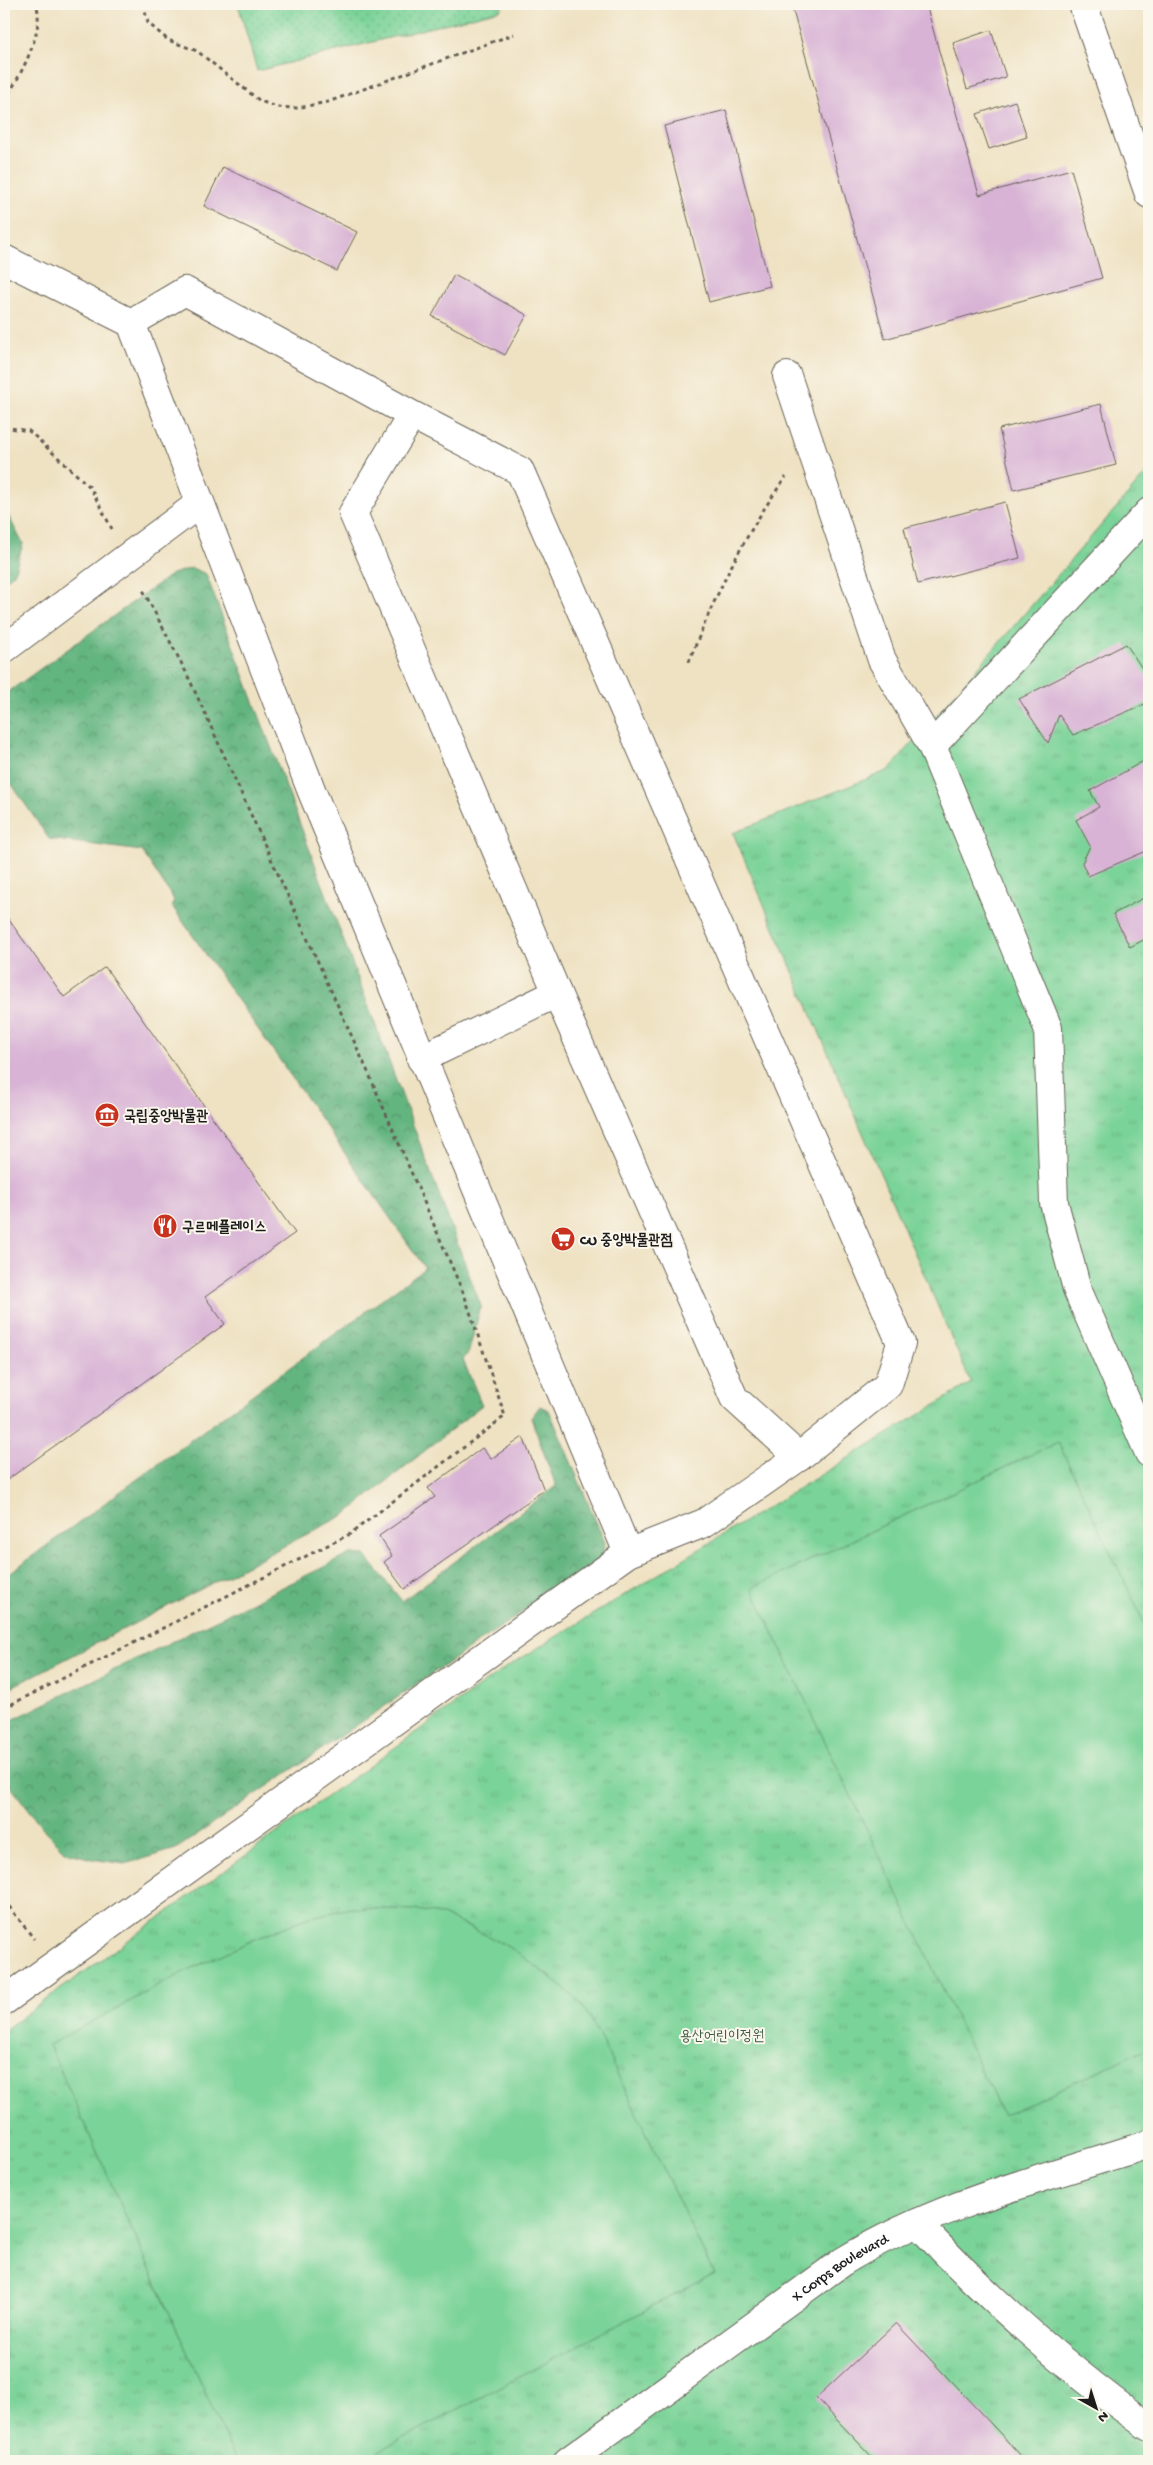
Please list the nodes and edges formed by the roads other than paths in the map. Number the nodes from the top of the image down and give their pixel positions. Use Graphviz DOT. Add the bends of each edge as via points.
graph roads {
  1 [pos="1083,4"];
  2 [pos="1149,194"];
  3 [pos="4,259"];
  4 [pos="131,323"];
  5 [pos="787,376"];
  6 [pos="412,415"];
  7 [pos="200,503"];
  8 [pos="1149,512"];
  9 [pos="4,648"];
  10 [pos="932,746"];
  11 [pos="557,994"];
  12 [pos="421,1059"];
  13 [pos="1149,1453"];
  14 [pos="799,1456"];
  15 [pos="628,1553"];
  16 [pos="4,2001"];
  17 [pos="1149,2144"];
  18 [pos="917,2223"];
  19 [pos="1149,2427"];
  20 [pos="568,2461"];
  1 -- 2 [label="lane"];
  3 -- 4 [label="lane"];
  4 -- 6 [label="lane" via="186,290"];
  4 -- 7 [label="lane"];
  5 -- 10 [label="lane" via="882,660"];
  6 -- 11 [label="lane" via="352,513"];
  6 -- 14 [label="lane" via="520,471 901,1343 888,1385"];
  7 -- 9 [label="lane"];
  7 -- 12 [label="lane" via="312,792"];
  8 -- 10 [label="lane"];
  10 -- 13 [label="lane" via="1048,1028 1054,1203 1077,1289"];
  11 -- 12 [label="lane"];
  11 -- 14 [label="lane" via="734,1398"];
  12 -- 15 [label="lane"];
  14 -- 15 [label="lane" via="704,1523"];
  15 -- 16 [label="lane"];
  17 -- 18 [label="lane, X Corps Boulevard" via="955,2207"];
  18 -- 19 [label="lane" via="966,2274 1045,2347"];
  18 -- 20 [label="lane, X Corps Boulevard" via="842,2262"];
}
